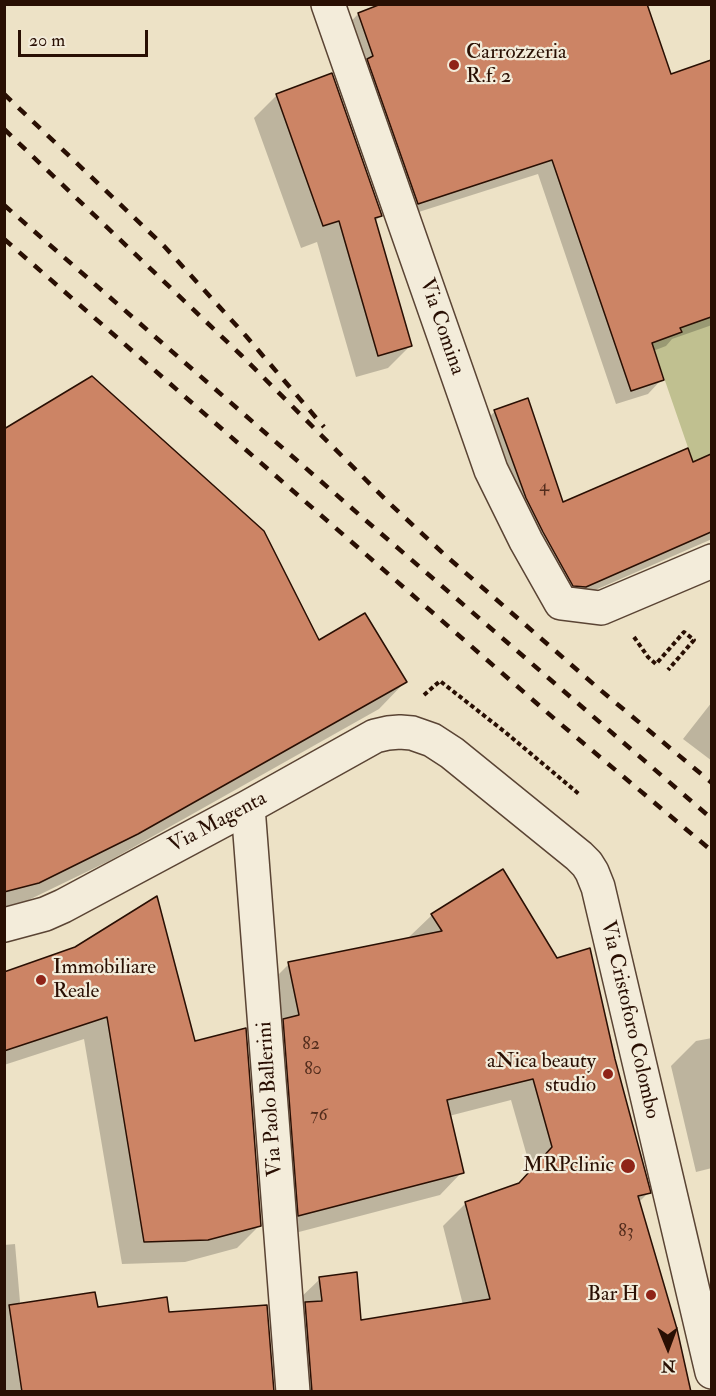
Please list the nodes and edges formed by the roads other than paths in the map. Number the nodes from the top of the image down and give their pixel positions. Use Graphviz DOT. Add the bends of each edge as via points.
graph roads {
  1 [pos="328,4"];
  2 [pos="711,561"];
  3 [pos="432,740"];
  4 [pos="248,807"];
  5 [pos="4,925"];
  6 [pos="711,1372"];
  7 [pos="293,1392"];
  1 -- 2 [label="street, Via Comina" via="491,470 561,603 602,608"];
  3 -- 4 [label="street, Via Magenta" via="399,732 375,736"];
  3 -- 6 [label="street, Via Cristoforo Colombo" via="579,856 592,872"];
  4 -- 5 [label="street, Via Magenta" via="63,906"];
  4 -- 7 [label="street, Via Paolo Ballerini"];
}
